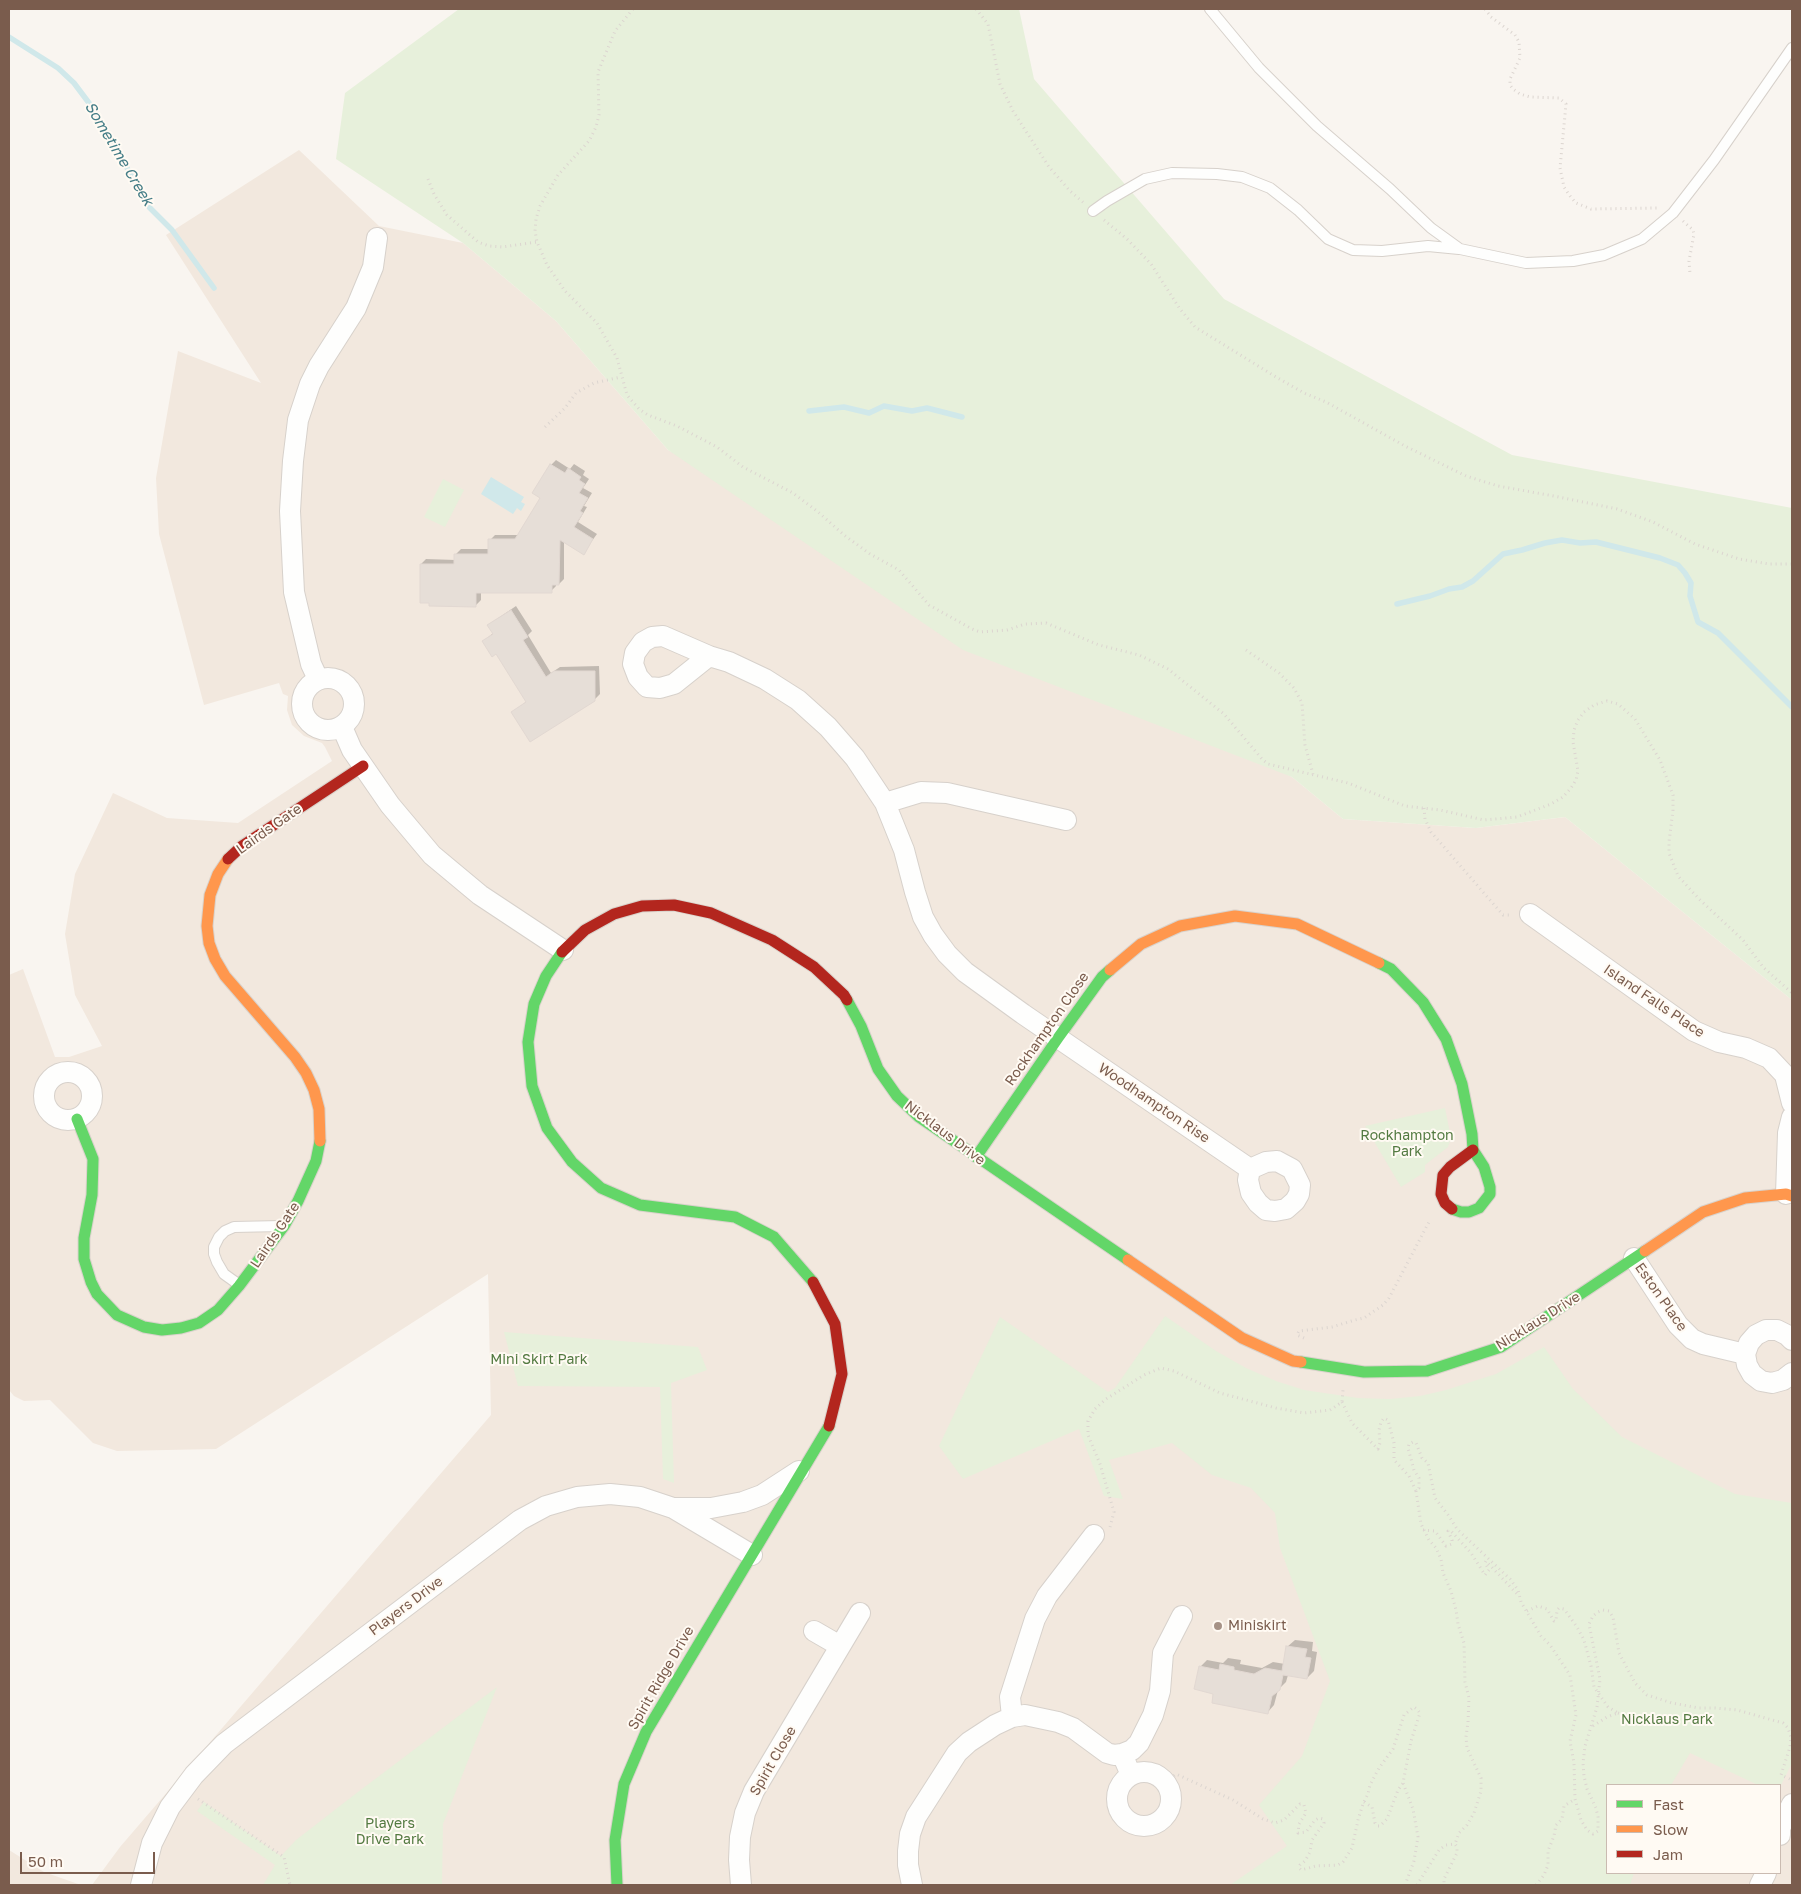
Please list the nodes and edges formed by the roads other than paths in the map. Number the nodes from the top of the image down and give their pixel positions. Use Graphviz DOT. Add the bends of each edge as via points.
graph roads {
  1 [pos="1210,9"];
  2 [pos="1792,48"];
  3 [pos="1093,212"];
  4 [pos="377,238"];
  5 [pos="1460,249"];
  6 [pos="709,656"];
  7 [pos="318,679"];
  8 [pos="342,727"];
  9 [pos="363,766"];
  10 [pos="886,803"];
  11 [pos="1066,820"];
  12 [pos="1530,914"];
  13 [pos="563,950"];
  14 [pos="1058,1038"];
  15 [pos="1792,1103"];
  16 [pos="1792,1117"];
  17 [pos="77,1119"];
  18 [pos="1473,1150"];
  19 [pos="976,1157"];
  20 [pos="1250,1169"];
  21 [pos="1789,1195"];
  22 [pos="284,1226"];
  23 [pos="1634,1258"];
  24 [pos="239,1286"];
  25 [pos="1792,1340"];
  26 [pos="1745,1354"];
  27 [pos="1792,1373"];
  28 [pos="804,1467"];
  29 [pos="673,1508"];
  30 [pos="1100,1534"];
  31 [pos="752,1555"];
  32 [pos="860,1613"];
  33 [pos="1182,1616"];
  34 [pos="814,1631"];
  35 [pos="840,1646"];
  36 [pos="1012,1717"];
  37 [pos="1122,1754"];
  38 [pos="1131,1775"];
  39 [pos="1792,1804"];
  40 [pos="1781,1826"];
  41 [pos="1792,1830"];
  42 [pos="1781,1840"];
  43 [pos="140,1885"];
  44 [pos="617,1885"];
  45 [pos="741,1885"];
  46 [pos="912,1885"];
  1 -- 5 [label="lane" via="1259,68 1317,126 1431,228"];
  2 -- 5 [label="lane" via="1673,213 1642,239 1604,254 1573,261 1526,263"];
  3 -- 5 [label="lane" via="1145,179 1172,173 1217,174 1242,177 1270,188 1328,238 1353,250 1382,252 1428,246"];
  4 -- 7 [label="street" via="373,267 359,301 319,366 298,420 290,511 294,592 311,664"];
  6 -- 10 [label="street, Woodhampton Rise" via="765,679 798,700 850,752"];
  7 -- 8 [label="street" via="337,679 352,692 355,705 351,717"];
  7 -- 8 [label="street" via="306,688 301,702 304,716 314,726 328,730"];
  8 -- 9 [label="street"];
  9 -- 13 [label="street" via="432,855 480,895"];
  9 -- 22 [label="street, Lairds Gate" via="242,846 218,874 208,902 206,926 215,959 225,976 295,1057 314,1090 319,1109 320,1145 316,1161 310,1179"];
  10 -- 11 [label="street" via="921,792 946,793"];
  10 -- 14 [label="street, Woodhampton Rise" via="904,850 914,892 933,935 965,972"];
  12 -- 15 [label="street, Island Falls Place" via="1694,1031 1769,1058 1785,1075"];
  13 -- 19 [label="street, Nicklaus Drive" via="585,930 614,914 642,906 674,905 711,913 772,940 814,966 844,995 861,1026 878,1069 897,1096 919,1117"];
  13 -- 28 [label="street, Nicklaus Drive" via="546,976 534,1004 528,1042 532,1086 546,1128 572,1162 601,1188 640,1205 735,1217 774,1237 812,1280 835,1324 842,1374 828,1428"];
  14 -- 18 [label="street, Rockhampton Close" via="1102,977 1141,944 1180,926 1235,916 1297,924 1390,969 1424,1002 1446,1039 1462,1084"];
  14 -- 19 [label="street, Rockhampton Close"];
  14 -- 20 [label="street, Woodhampton Rise"];
  16 -- 21 [label="street" via="1788,1133"];
  17 -- 24 [label="street, Lairds Gate" via="90,1148 94,1172 84,1259 90,1282 107,1306 129,1322 144,1327 162,1330 181,1328 199,1323 218,1310"];
  18 -- 18 [label="street, Rockhampton Close" via="1484,1167 1490,1194 1479,1208 1461,1212 1445,1203 1441,1184 1450,1167"];
  19 -- 23 [label="street, Nicklaus Drive" via="1242,1338 1293,1361 1346,1370 1427,1371 1501,1347"];
  21 -- 23 [label="street, Nicklaus Drive" via="1745,1198 1703,1212"];
  22 -- 24 [label="street, Lairds Gate"];
  22 -- 24 [label="lane" via="234,1227 219,1238 214,1247 217,1262 224,1274"];
  23 -- 26 [label="street, Eston Place" via="1678,1325 1692,1339"];
  25 -- 26 [label="street" via="1777,1330 1766,1330 1756,1335"];
  26 -- 27 [label="street" via="1746,1365 1761,1380 1772,1383"];
  28 -- 29 [label="street, Nicklaus Drive" via="762,1495 743,1502 711,1508"];
  28 -- 31 [label="street, Nicklaus Drive"];
  29 -- 31 [label="street, Players Drive"];
  29 -- 43 [label="street, Players Drive" via="640,1496 610,1494 577,1497 546,1506 520,1520 224,1744 194,1775 170,1807 152,1843"];
  30 -- 36 [label="street" via="1048,1596 1035,1619 1010,1697"];
  31 -- 44 [label="street, Spirit Ridge Drive" via="646,1732 624,1784 615,1840"];
  32 -- 35 [label="street, Spirit Close"];
  33 -- 37 [label="street" via="1164,1653 1160,1691 1153,1715 1139,1743"];
  34 -- 35 [label="street"];
  35 -- 45 [label="street, Spirit Close" via="754,1791 740,1837"];
  36 -- 37 [label="street" via="1025,1715 1058,1722 1073,1728 1106,1753"];
  36 -- 46 [label="street" via="982,1732 958,1753 916,1817 908,1851"];
  37 -- 38 [label="street"];
  38 -- 38 [label="street" via="1150,1772 1166,1782 1171,1791 1169,1811 1154,1825 1134,1824 1119,1811 1118,1791"];
  39 -- 40 [label="street"];
  41 -- 42 [label="street"];
}
